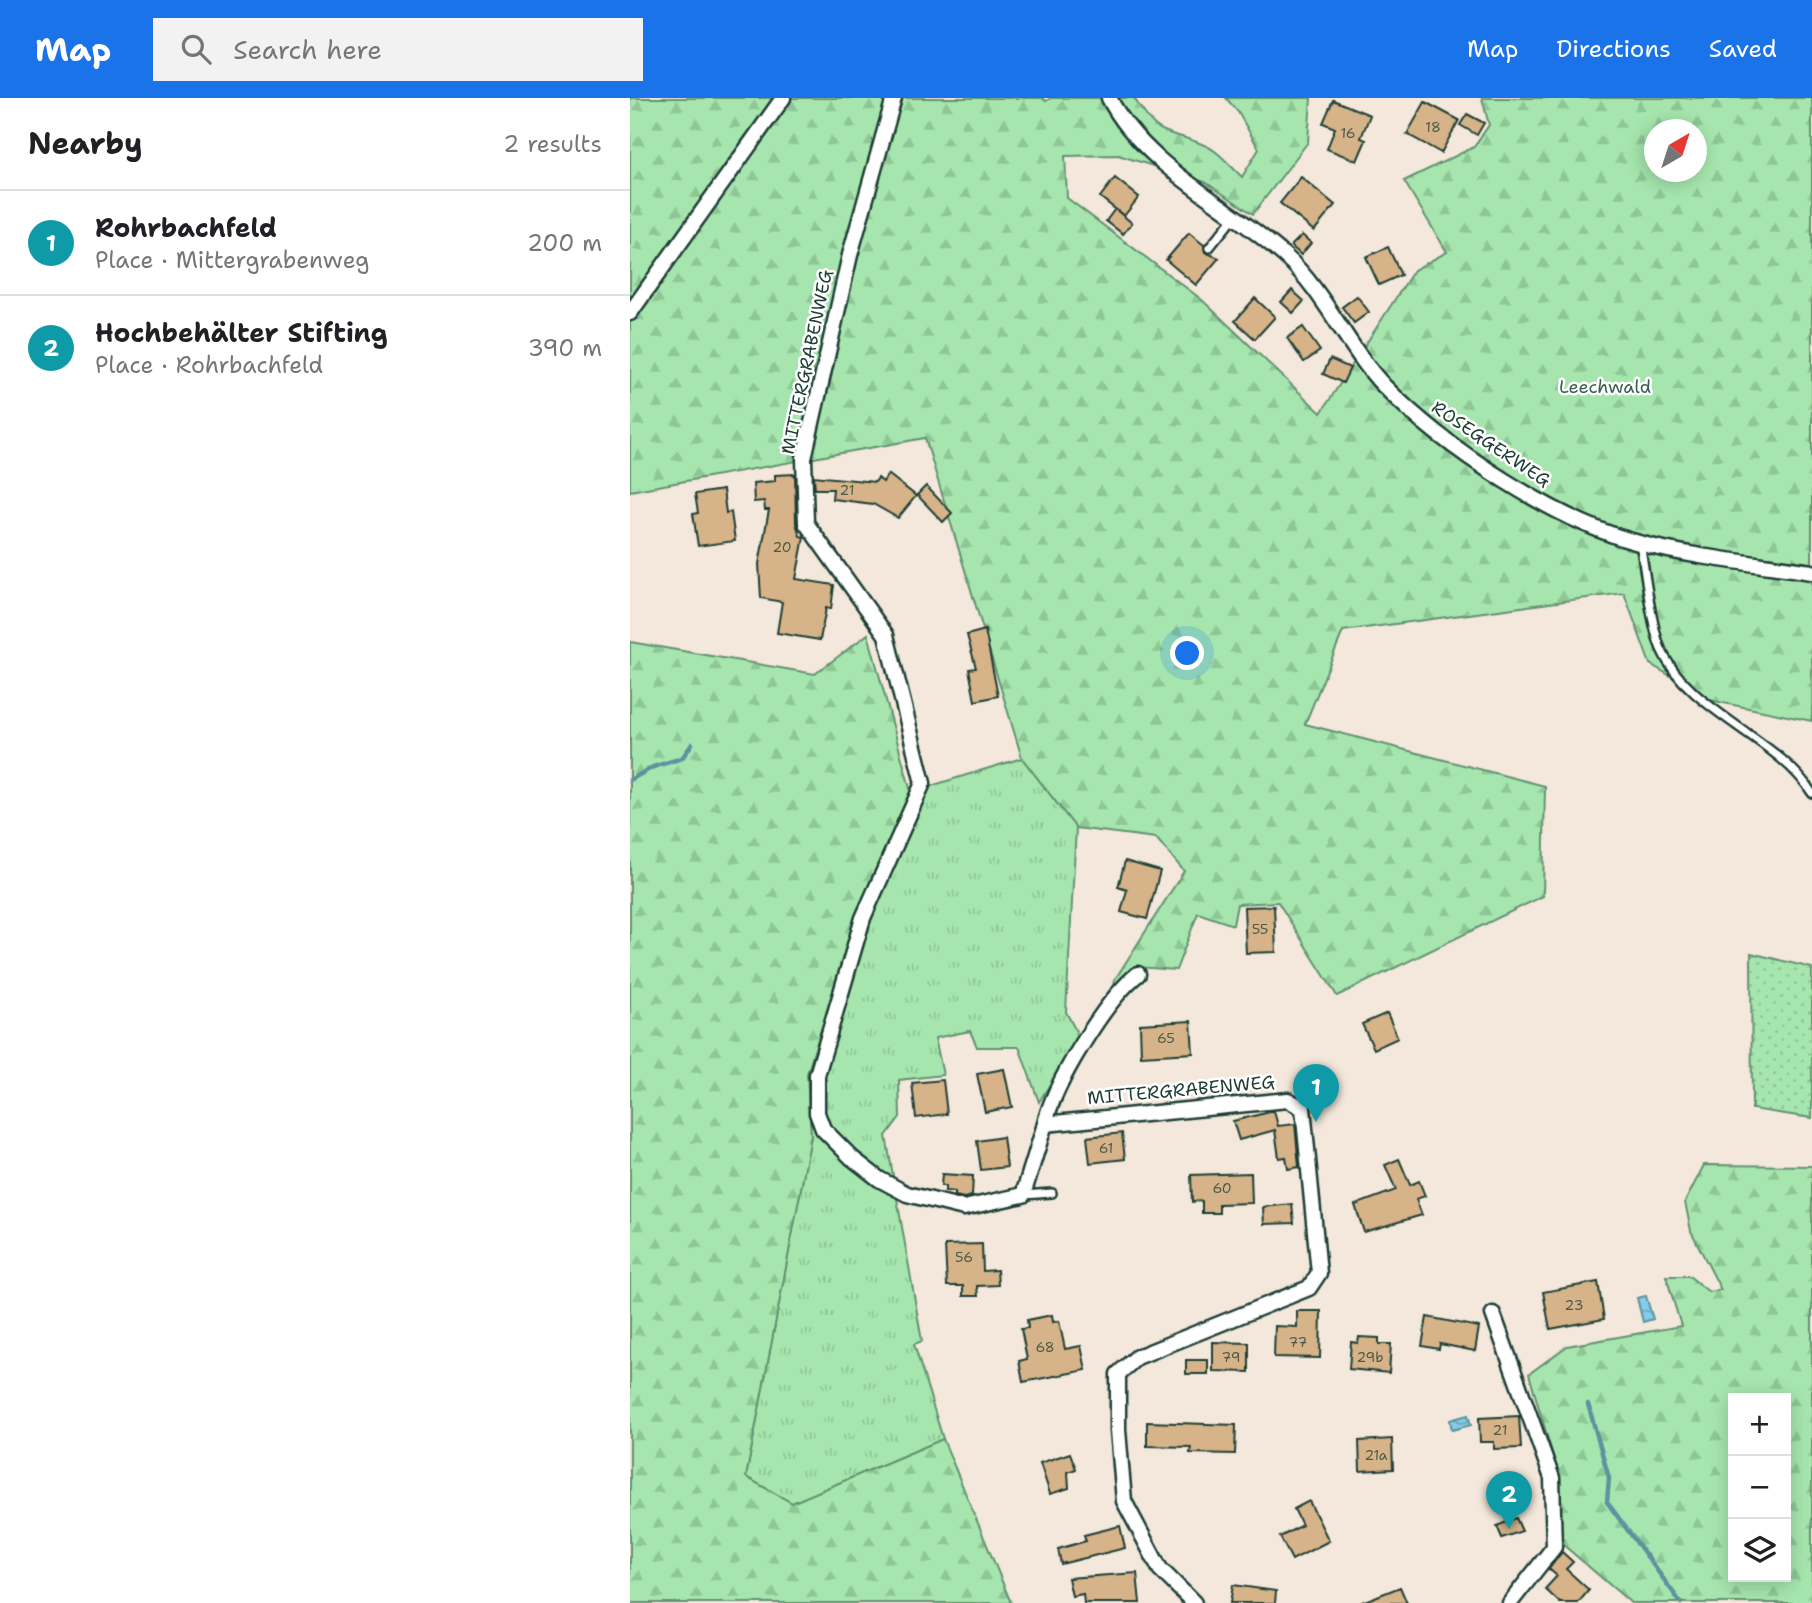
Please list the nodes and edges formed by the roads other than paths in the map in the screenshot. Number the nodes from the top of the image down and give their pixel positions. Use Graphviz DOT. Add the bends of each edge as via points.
graph roads {
  1 [pos="783,98"];
  2 [pos="894,98"];
  3 [pos="1109,98"];
  4 [pos="1236,215"];
  5 [pos="1209,248"];
  6 [pos="630,313"];
  7 [pos="1640,543"];
  8 [pos="1812,572"];
  9 [pos="1812,793"];
  10 [pos="1138,974"];
  11 [pos="1045,1124"];
  12 [pos="1052,1192"];
  13 [pos="1023,1195"];
  14 [pos="1493,1314"];
  15 [pos="1194,1603"];
  16 [pos="1510,1603"];
  1 -- 6 [label="street"];
  2 -- 13 [label="street, MITTERGRABENWEG" via="850,255 804,458 806,523 887,635 923,783 863,918 817,1075 817,1120 852,1158 906,1194 964,1208"];
  3 -- 4 [label="street, ROSEGGERWEG" via="1138,143"];
  4 -- 5 [label="lane"];
  4 -- 7 [label="street, ROSEGGERWEG" via="1301,271 1369,369 1428,426 1561,513"];
  7 -- 8 [label="street, ROSEGGERWEG"];
  7 -- 9 [label="lane" via="1661,649 1710,706 1794,771"];
  10 -- 11 [label="street, MITTERGRABENWEG" via="1116,995 1065,1074 1049,1102"];
  11 -- 13 [label="street, MITTERGRABENWEG"];
  11 -- 15 [label="street, MITTERGRABENWEG" via="1288,1100 1303,1108 1319,1273 1308,1288 1137,1357 1118,1374 1124,1501 1160,1569"];
  12 -- 13 [label="lane"];
  14 -- 16 [label="street" via="1552,1478 1554,1547"];
}
